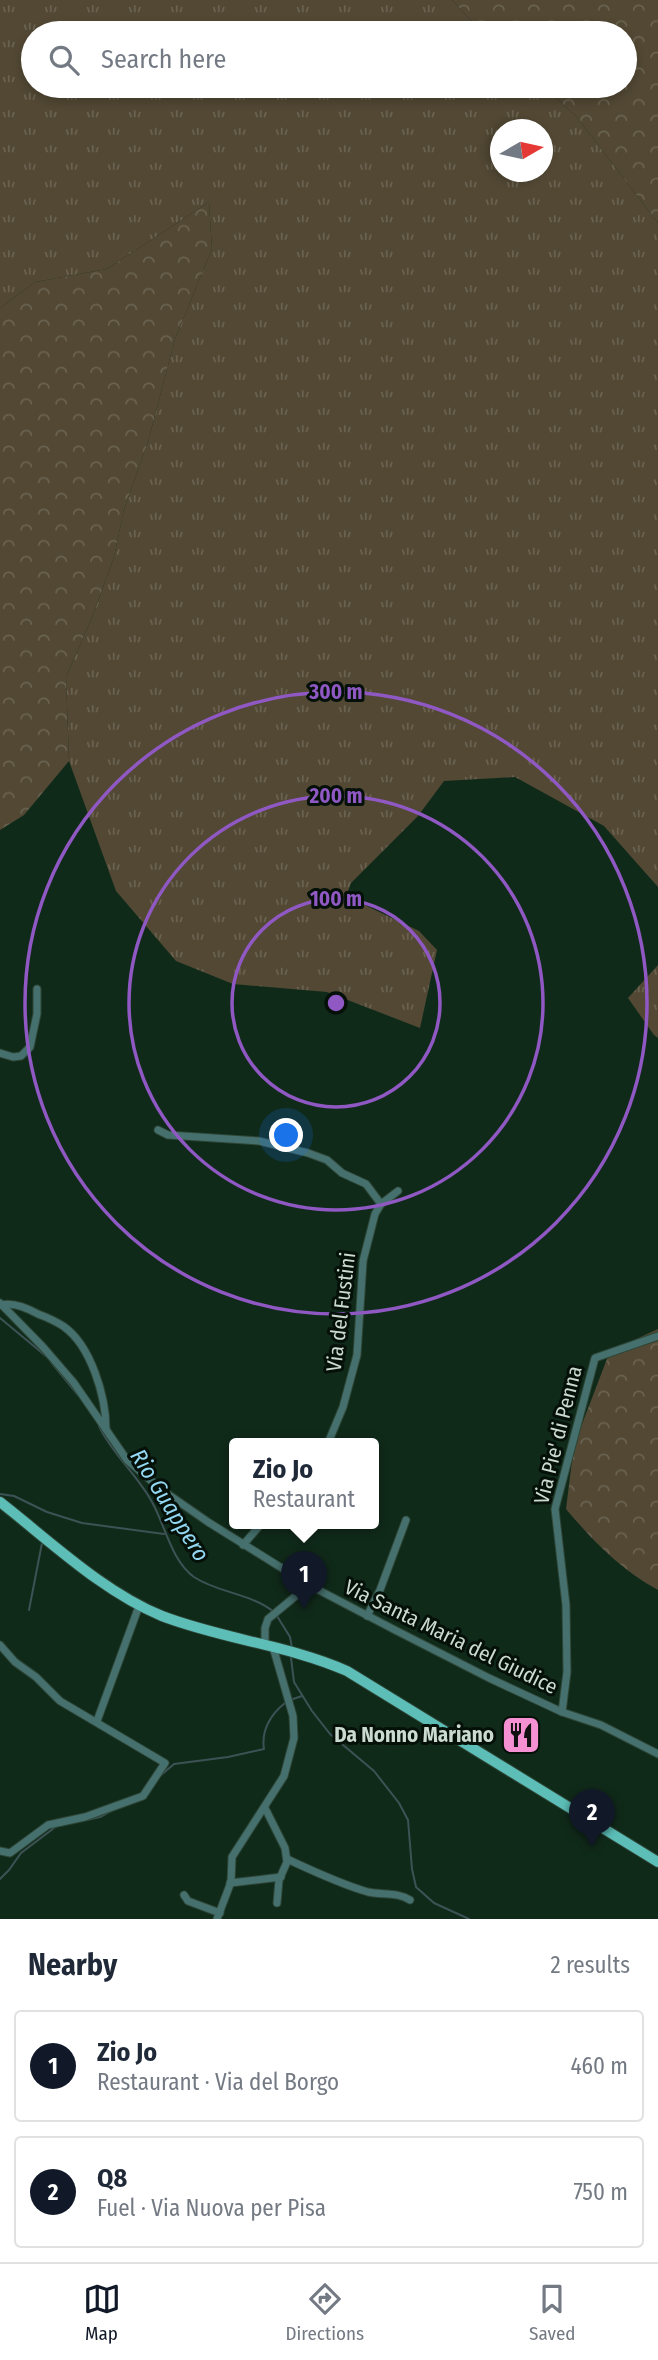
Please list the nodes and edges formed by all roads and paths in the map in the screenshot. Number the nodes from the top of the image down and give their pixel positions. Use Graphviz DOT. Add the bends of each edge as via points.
graph roads {
  1 [pos="37,989"];
  2 [pos="0,1054"];
  3 [pos="158,1130"];
  4 [pos="397,1191"];
  5 [pos="382,1204"];
  6 [pos="1,1304"];
  7 [pos="658,1336"];
  8 [pos="106,1429"];
  9 [pos="330,1438"];
  10 [pos="0,1502"];
  11 [pos="406,1520"];
  12 [pos="257,1529"];
  13 [pos="243,1545"];
  14 [pos="309,1585"];
  15 [pos="139,1606"];
  16 [pos="367,1616"];
  17 [pos="0,1645"];
  18 [pos="273,1647"];
  19 [pos="562,1712"];
  20 [pos="97,1721"];
  21 [pos="658,1754"];
  22 [pos="265,1808"];
  23 [pos="0,1851"];
  24 [pos="286,1859"];
  25 [pos="658,1862"];
  26 [pos="281,1877"];
  27 [pos="230,1884"];
  28 [pos="184,1895"];
  29 [pos="410,1900"];
  30 [pos="277,1903"];
  31 [pos="218,1916"];
  1 -- 2 [label="street" via="30,1047 21,1056"];
  3 -- 5 [label="street" via="168,1135 259,1141 308,1153 366,1184"];
  4 -- 5 [label="street, Via del Fustini"];
  5 -- 9 [label="street, Via del Fustini" via="363,1261 352,1379"];
  6 -- 8 [label="street, Via Santa Maria del Giudice" via="74,1382"];
  6 -- 8 [label="street" via="31,1310 65,1327 82,1347 103,1399"];
  7 -- 19 [label="street, Via Pie' di Penna" via="595,1358 555,1509 566,1605 567,1672"];
  8 -- 13 [label="street, Via Santa Maria del Giudice" via="136,1468"];
  10 -- 15 [label="main road"];
  11 -- 16 [label="street"];
  12 -- 13 [label="street"];
  13 -- 14 [label="street, Via Santa Maria del Giudice"];
  14 -- 16 [label="street, Via Santa Maria del Giudice"];
  14 -- 18 [label="street" via="268,1619 265,1628"];
  15 -- 18 [label="main road"];
  15 -- 20 [label="street"];
  16 -- 19 [label="street, Via Santa Maria del Giudice"];
  17 -- 20 [label="street" via="60,1700"];
  18 -- 22 [label="street" via="295,1731 284,1776"];
  18 -- 25 [label="main road" via="360,1678"];
  19 -- 21 [label="street, Via Santa Maria del Giudice" via="601,1725"];
  20 -- 23 [label="street" via="165,1763 143,1796 85,1817 55,1822 10,1853"];
  22 -- 24 [label="street"];
  22 -- 27 [label="street" via="232,1857"];
  24 -- 26 [label="street"];
  24 -- 29 [label="street" via="368,1892"];
  26 -- 27 [label="street"];
  26 -- 30 [label="street"];
  27 -- 31 [label="street"];
  28 -- 31 [label="street"];
}
